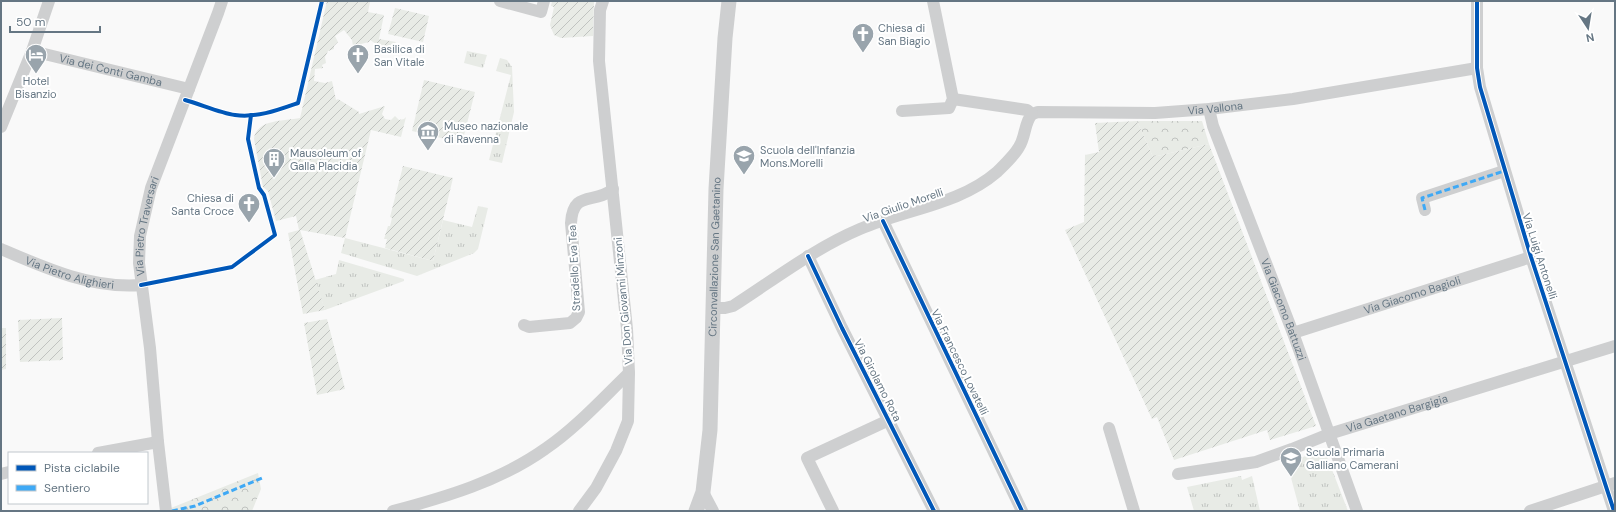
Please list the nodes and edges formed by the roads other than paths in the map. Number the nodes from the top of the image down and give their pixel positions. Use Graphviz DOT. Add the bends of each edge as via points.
graph roads {
  1 [pos="48,1"];
  2 [pos="222,1"];
  3 [pos="500,1"];
  4 [pos="603,1"];
  5 [pos="729,1"];
  6 [pos="933,1"];
  7 [pos="1477,1"];
  8 [pos="542,6"];
  9 [pos="32,51"];
  10 [pos="1477,68"];
  11 [pos="189,89"];
  12 [pos="953,99"];
  13 [pos="6,102"];
  14 [pos="1209,109"];
  15 [pos="902,111"];
  16 [pos="1032,114"];
  17 [pos="1,127"];
  18 [pos="1504,171"];
  19 [pos="613,189"];
  20 [pos="1425,210"];
  21 [pos="883,221"];
  22 [pos="1,249"];
  23 [pos="808,256"];
  24 [pos="1531,257"];
  25 [pos="141,284"];
  26 [pos="712,308"];
  27 [pos="524,325"];
  28 [pos="1293,333"];
  29 [pos="1615,346"];
  30 [pos="1565,362"];
  31 [pos="629,373"];
  32 [pos="888,420"];
  33 [pos="1109,428"];
  34 [pos="1329,434"];
  35 [pos="158,442"];
  36 [pos="103,452"];
  37 [pos="1178,474"];
  38 [pos="1610,484"];
  39 [pos="703,492"];
  40 [pos="166,511"];
  41 [pos="393,511"];
  42 [pos="579,511"];
  43 [pos="696,511"];
  44 [pos="713,511"];
  45 [pos="833,511"];
  46 [pos="934,511"];
  47 [pos="1022,511"];
  48 [pos="1134,511"];
  49 [pos="1357,511"];
  50 [pos="1530,511"];
  51 [pos="1614,511"];
  1 -- 9 [label="street"];
  2 -- 11 [label="street, Via Pietro Traversari"];
  3 -- 8 [label="street"];
  4 -- 19 [label="street, Via Don Giovanni Minzoni" via="600,10 599,61"];
  5 -- 26 [label="street, Circonvallazione San Gaetanino" via="716,189"];
  6 -- 12 [label="street"];
  7 -- 10 [label="street, Via Luigi Antonelli"];
  9 -- 11 [label="street, Via dei Conti Gamba"];
  9 -- 13 [label="street"];
  10 -- 14 [label="street, Via Vallona" via="1293,99"];
  10 -- 18 [label="street, Via Luigi Antonelli"];
  11 -- 25 [label="street, Via Pietro Traversari" via="150,188 140,236"];
  12 -- 15 [label="street" via="948,108"];
  12 -- 16 [label="street, Via Vallona" via="1027,110"];
  13 -- 17 [label="street"];
  14 -- 16 [label="street, Via Vallona" via="1155,113"];
  14 -- 28 [label="street, Via Giacomo Battuzzi" via="1213,126"];
  16 -- 21 [label="street, Via Giulio Morelli" via="1027,120 1020,147 985,181 970,190"];
  18 -- 20 [label="street" via="1422,198"];
  18 -- 24 [label="street, Via Luigi Antonelli"];
  19 -- 27 [label="street, Stradello Eva Tea" via="607,194 588,198 573,208 571,223 578,312 576,318 570,323 529,327"];
  19 -- 31 [label="street, Via Don Giovanni Minzoni"];
  21 -- 23 [label="street, Via Giulio Morelli" via="860,229"];
  21 -- 47 [label="street, Via Francesco Lovatelli"];
  22 -- 25 [label="street, Via Pietro Alighieri" via="80,280 130,286"];
  23 -- 26 [label="street, Via Giulio Morelli" via="733,306"];
  23 -- 32 [label="street, Via Girolamo Rota"];
  24 -- 28 [label="street, Via Giacomo Bagioli"];
  24 -- 30 [label="street, Via Luigi Antonelli"];
  25 -- 35 [label="street, Via Pietro Traversari" via="150,348"];
  26 -- 39 [label="street, Circonvallazione San Gaetanino" via="710,430"];
  28 -- 34 [label="street, Via Giacomo Battuzzi"];
  29 -- 30 [label="street, Via Gaetano Bargigia"];
  30 -- 34 [label="street, Via Gaetano Bargigia"];
  30 -- 38 [label="street, Via Luigi Antonelli"];
  31 -- 41 [label="street, Via Don Giovanni Minzoni" via="546,449 505,473 472,487"];
  31 -- 42 [label="street" via="628,421 616,451 596,488"];
  32 -- 45 [label="street" via="807,458"];
  32 -- 46 [label="street, Via Girolamo Rota"];
  33 -- 48 [label="street"];
  34 -- 37 [label="street, Via Gaetano Bargigia" via="1256,462"];
  34 -- 49 [label="street, Via Giacomo Battuzzi"];
  35 -- 36 [label="street"];
  35 -- 40 [label="street, Via Pietro Traversari"];
  38 -- 50 [label="street"];
  38 -- 51 [label="street, Via Luigi Antonelli"];
  39 -- 43 [label="street, Circonvallazione San Gaetanino"];
  39 -- 44 [label="street"];
}
